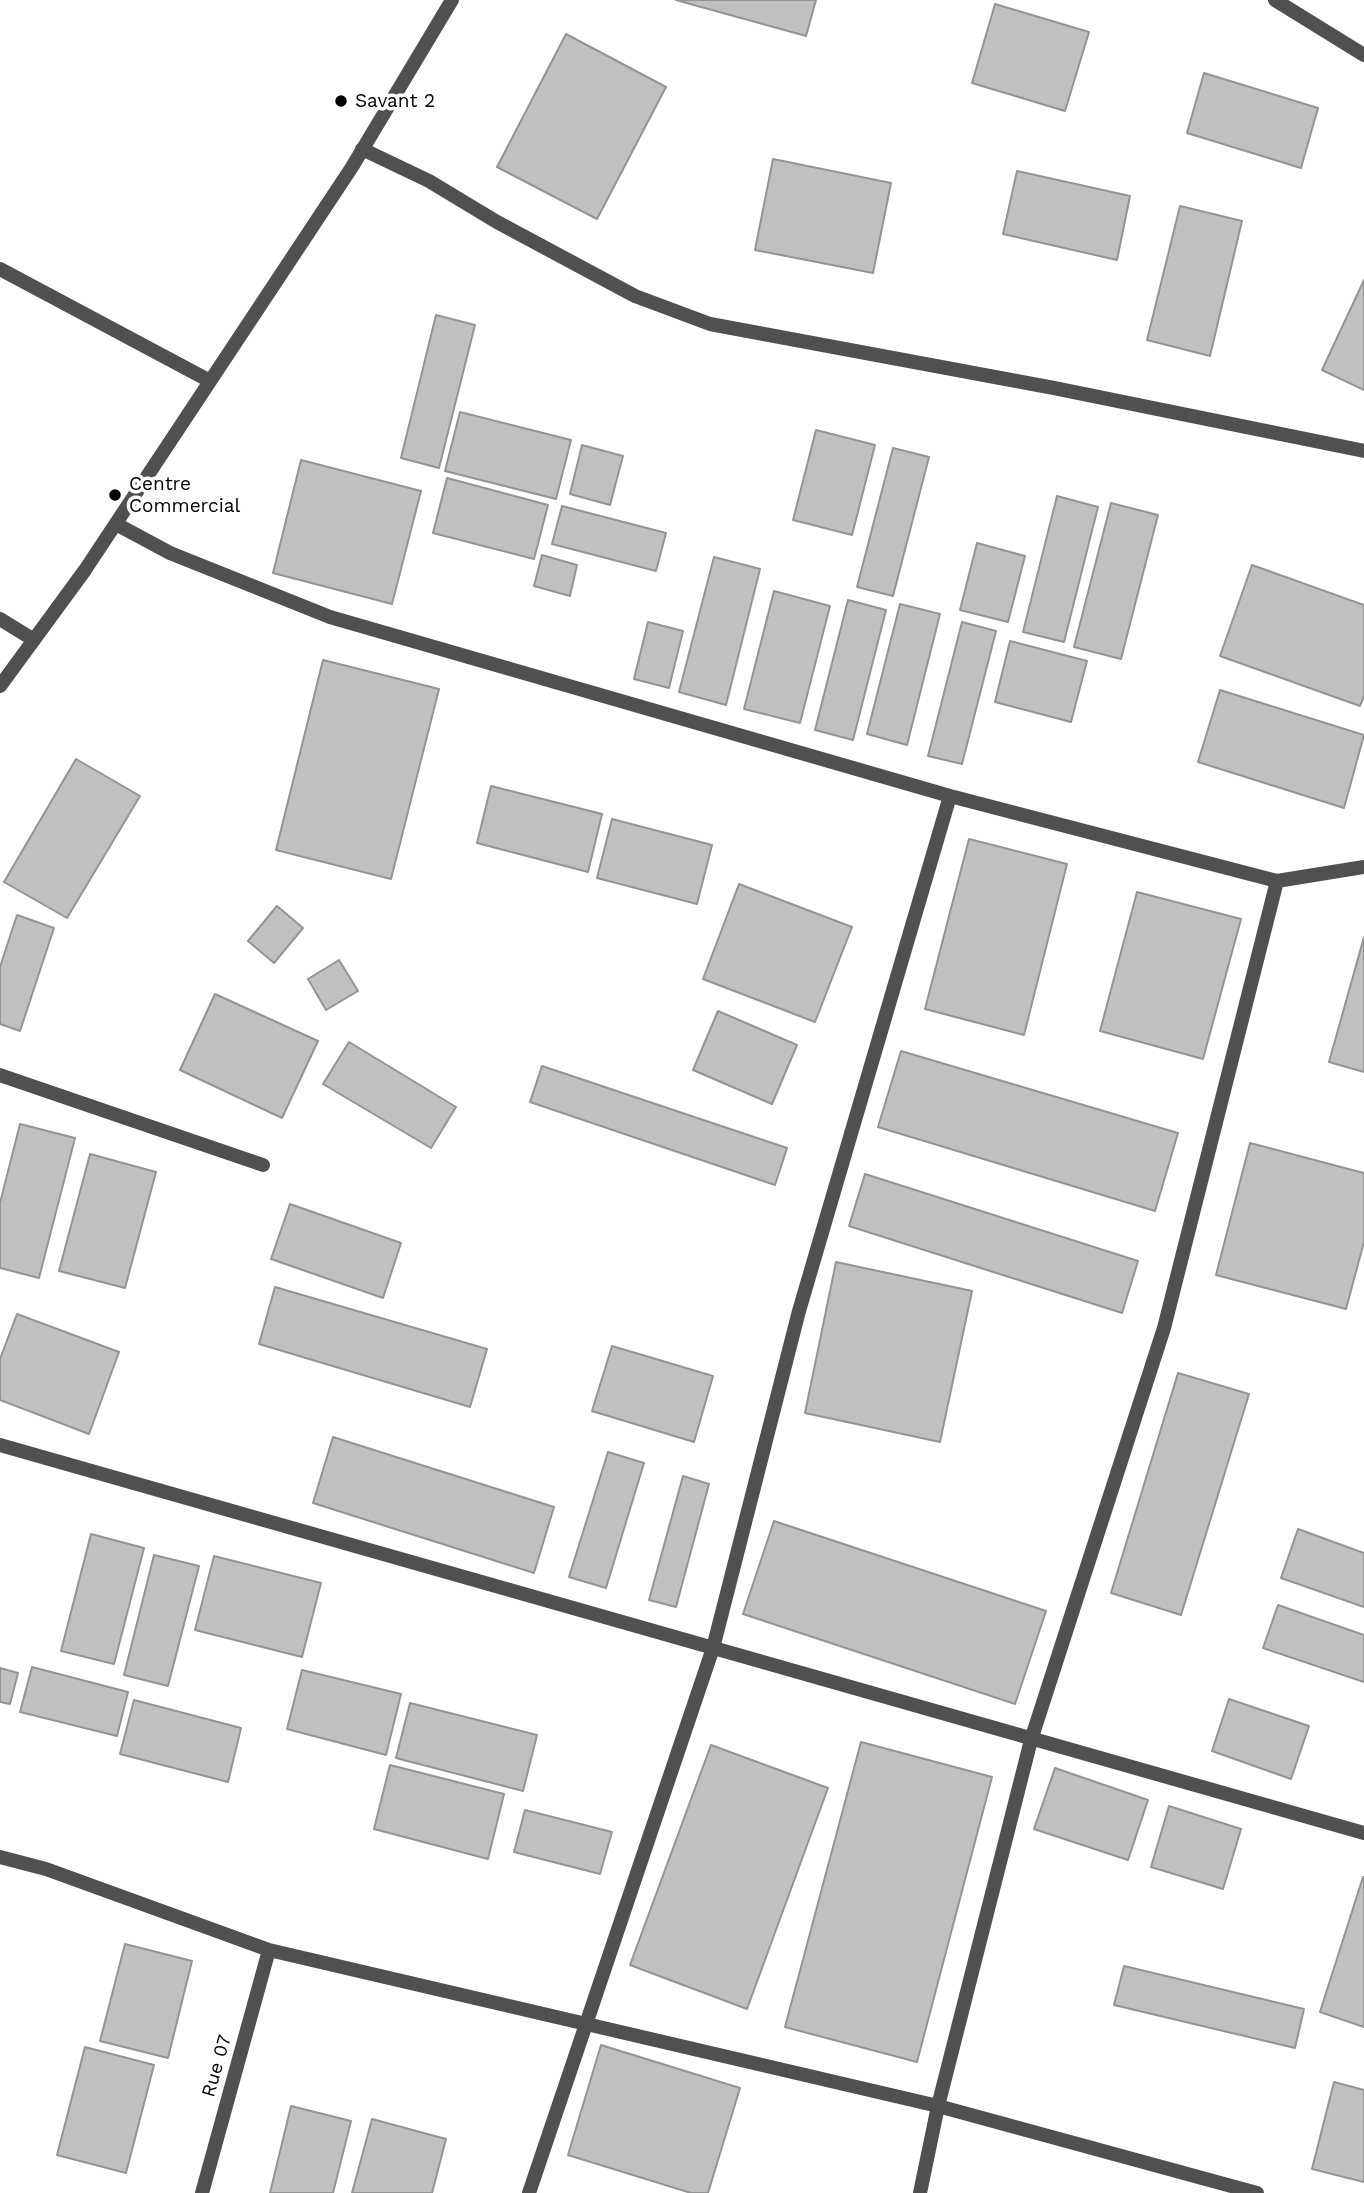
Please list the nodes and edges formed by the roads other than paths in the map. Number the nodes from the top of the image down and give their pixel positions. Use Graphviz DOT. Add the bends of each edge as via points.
graph roads {
  1 [pos="452,0"];
  2 [pos="1275,0"];
  3 [pos="1364,55"];
  4 [pos="362,149"];
  5 [pos="0,269"];
  6 [pos="210,381"];
  7 [pos="1364,451"];
  8 [pos="116,524"];
  9 [pos="0,619"];
  10 [pos="34,640"];
  11 [pos="0,686"];
  12 [pos="950,796"];
  13 [pos="1364,867"];
  14 [pos="1278,881"];
  15 [pos="0,1075"];
  16 [pos="262,1165"];
  17 [pos="0,1445"];
  18 [pos="713,1648"];
  19 [pos="1031,1740"];
  20 [pos="1364,1833"];
  21 [pos="0,1857"];
  22 [pos="269,1950"];
  23 [pos="585,2022"];
  24 [pos="938,2106"];
  25 [pos="202,2193"];
  26 [pos="528,2193"];
  27 [pos="920,2193"];
  28 [pos="1257,2193"];
  1 -- 4 [label="street"];
  2 -- 3 [label="street"];
  4 -- 6 [label="street"];
  4 -- 7 [label="street" via="429,181 571,264 635,296 710,324 1054,387"];
  5 -- 6 [label="street"];
  6 -- 8 [label="street"];
  8 -- 10 [label="street"];
  8 -- 12 [label="street" via="170,553 330,617"];
  9 -- 10 [label="street"];
  10 -- 11 [label="street"];
  12 -- 14 [label="street"];
  12 -- 18 [label="street" via="799,1311"];
  13 -- 14 [label="street"];
  14 -- 19 [label="street" via="1164,1328"];
  15 -- 16 [label="street"];
  17 -- 18 [label="street"];
  18 -- 19 [label="street"];
  18 -- 23 [label="street"];
  19 -- 20 [label="street"];
  19 -- 24 [label="street"];
  21 -- 22 [label="street" via="46,1869"];
  22 -- 23 [label="street"];
  22 -- 25 [label="street, Rue 07"];
  23 -- 24 [label="street"];
  23 -- 26 [label="street"];
  24 -- 27 [label="street"];
  24 -- 28 [label="street"];
}
